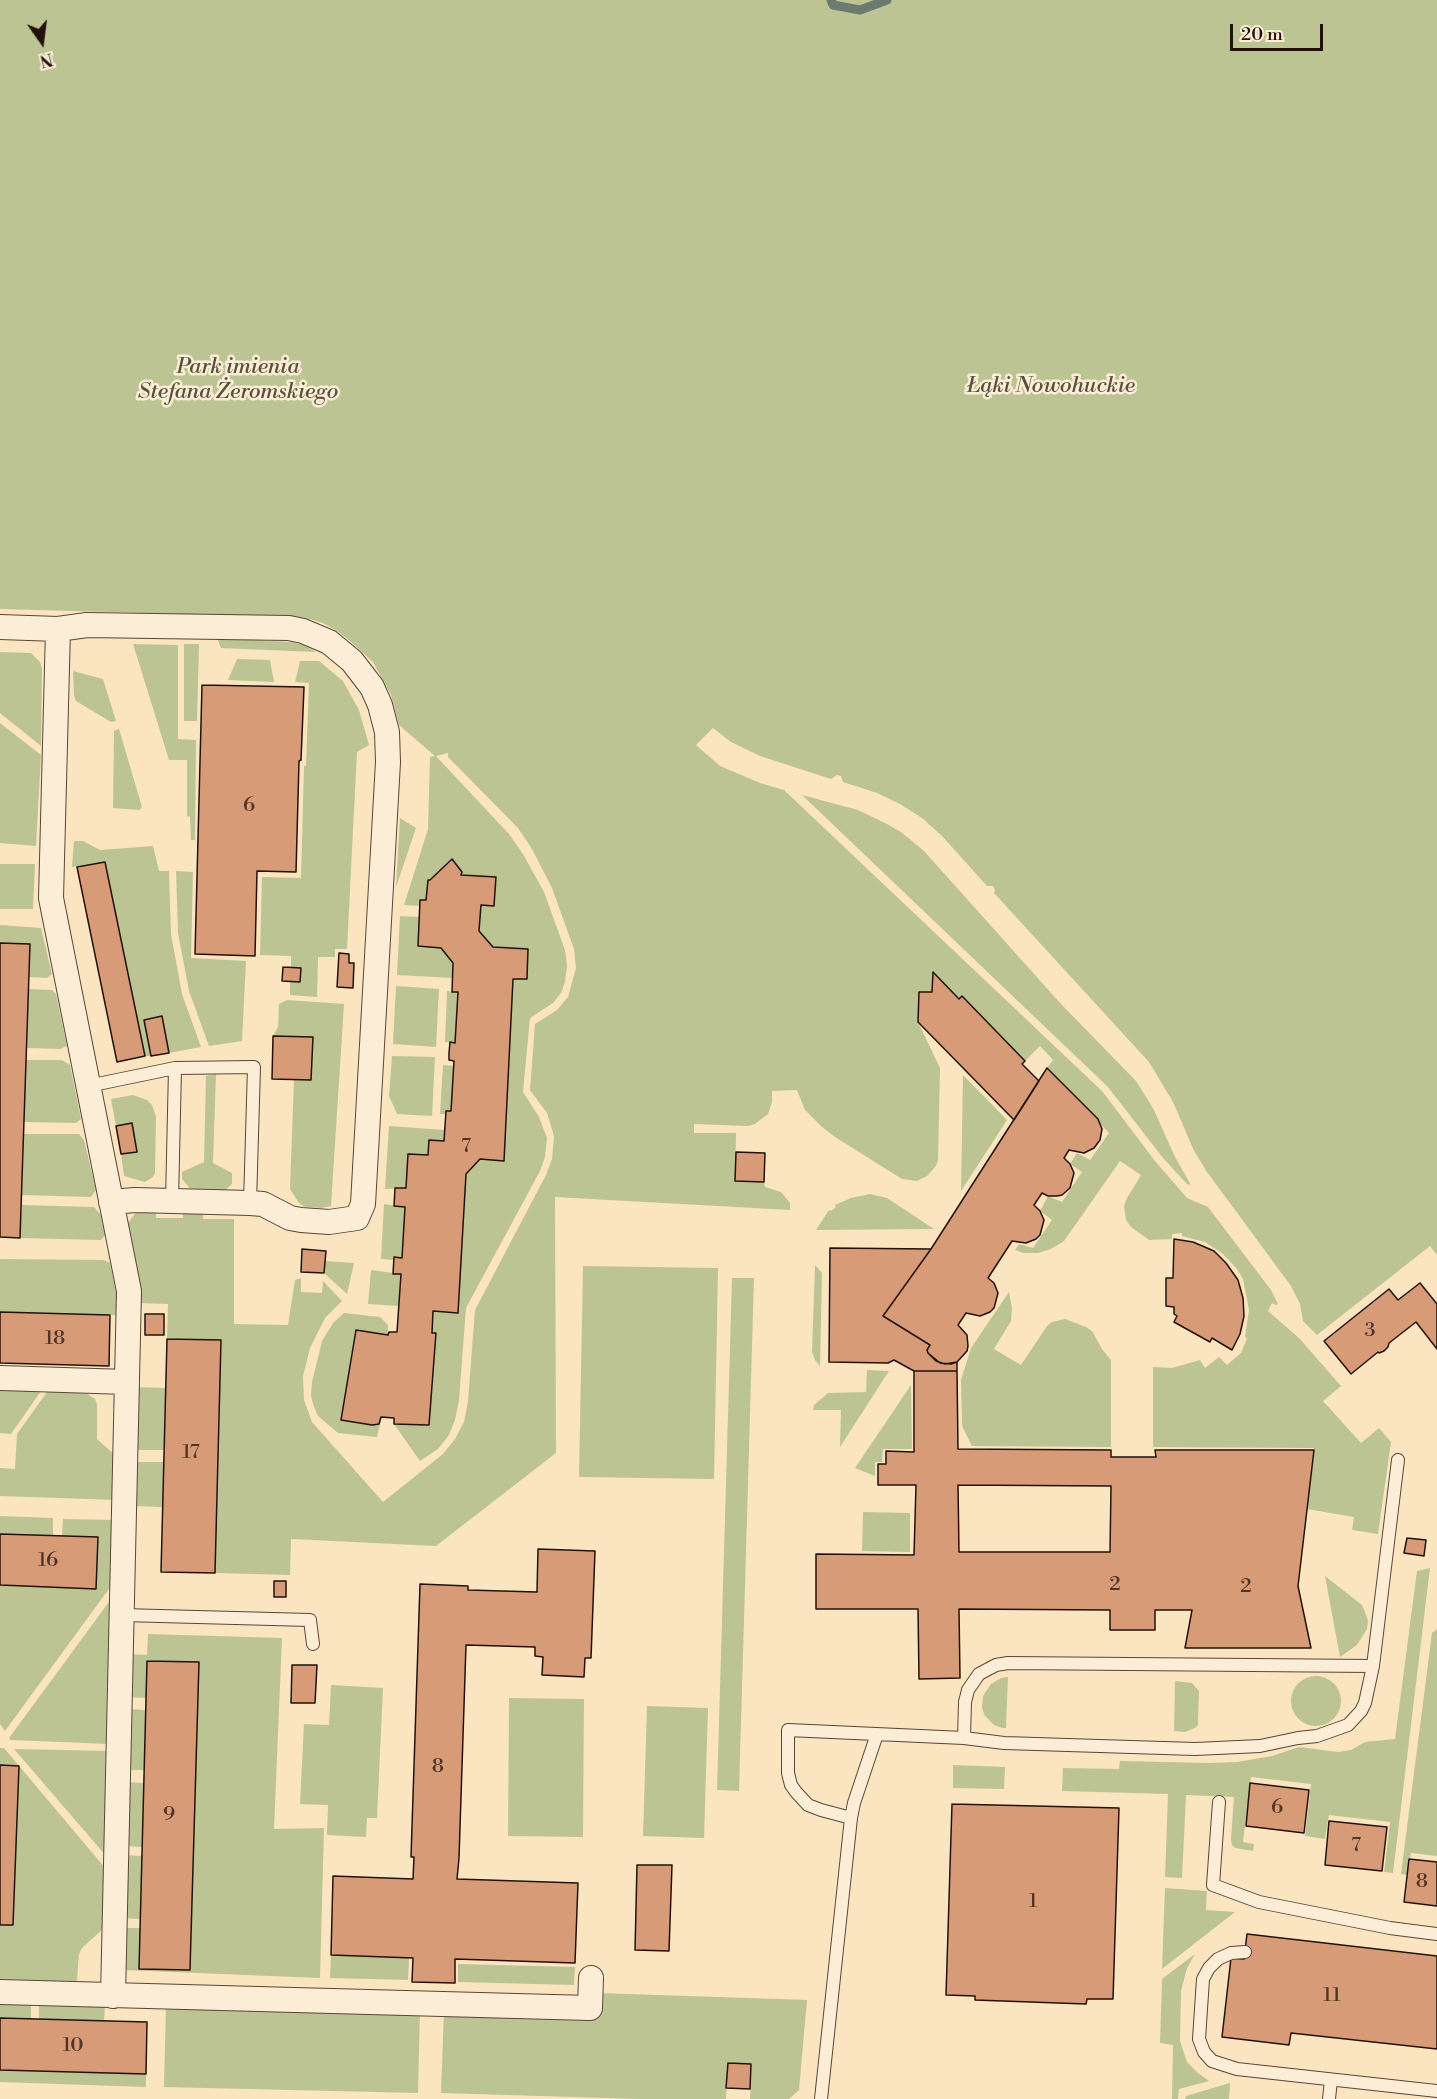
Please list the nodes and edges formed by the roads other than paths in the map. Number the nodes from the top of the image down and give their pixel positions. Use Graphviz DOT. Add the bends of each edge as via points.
graph roads {
  1 [pos="0,627"];
  2 [pos="58,629"];
  3 [pos="176,1068"];
  4 [pos="88,1086"];
  5 [pos="172,1201"];
  6 [pos="111,1202"];
  7 [pos="250,1203"];
  8 [pos="0,1378"];
  9 [pos="126,1382"];
  10 [pos="1398,1460"];
  11 [pos="122,1615"];
  12 [pos="313,1644"];
  13 [pos="1373,1666"];
  14 [pos="877,1734"];
  15 [pos="964,1738"];
  16 [pos="1219,1802"];
  17 [pos="851,1818"];
  18 [pos="1437,1934"];
  19 [pos="1245,1952"];
  20 [pos="591,1978"];
  21 [pos="0,1992"];
  22 [pos="112,1996"];
  23 [pos="1331,2080"];
  24 [pos="1437,2091"];
  25 [pos="821,2099"];
  26 [pos="1329,2099"];
  1 -- 2 [label="street"];
  2 -- 4 [label="street" via="51,898"];
  2 -- 7 [label="street" via="87,625 303,631 329,642 352,661 380,705 387,732 388,762 363,1204 357,1218 329,1222 290,1218 263,1204"];
  3 -- 4 [label="lane"];
  3 -- 5 [label="lane"];
  3 -- 7 [label="lane" via="254,1067"];
  4 -- 6 [label="street"];
  5 -- 6 [label="street"];
  5 -- 7 [label="street"];
  6 -- 9 [label="street" via="129,1291"];
  8 -- 9 [label="street"];
  9 -- 11 [label="street"];
  10 -- 13 [label="lane"];
  11 -- 12 [label="lane" via="310,1620"];
  11 -- 22 [label="street"];
  13 -- 15 [label="lane" via="1361,1711 1348,1725 1317,1736 1260,1746 1195,1749 1004,1743"];
  13 -- 15 [label="lane" via="996,1665 979,1674 968,1690"];
  14 -- 15 [label="lane"];
  14 -- 17 [label="lane"];
  14 -- 17 [label="lane" via="788,1730 788,1773 796,1792 808,1805"];
  16 -- 18 [label="lane" via="1213,1885 1259,1902"];
  17 -- 25 [label="lane"];
  19 -- 23 [label="lane" via="1218,1959 1203,1979 1198,2033 1204,2052 1217,2064 1231,2068"];
  20 -- 22 [label="street" via="590,2008"];
  21 -- 22 [label="street"];
  23 -- 24 [label="lane"];
  23 -- 26 [label="lane"];
}
